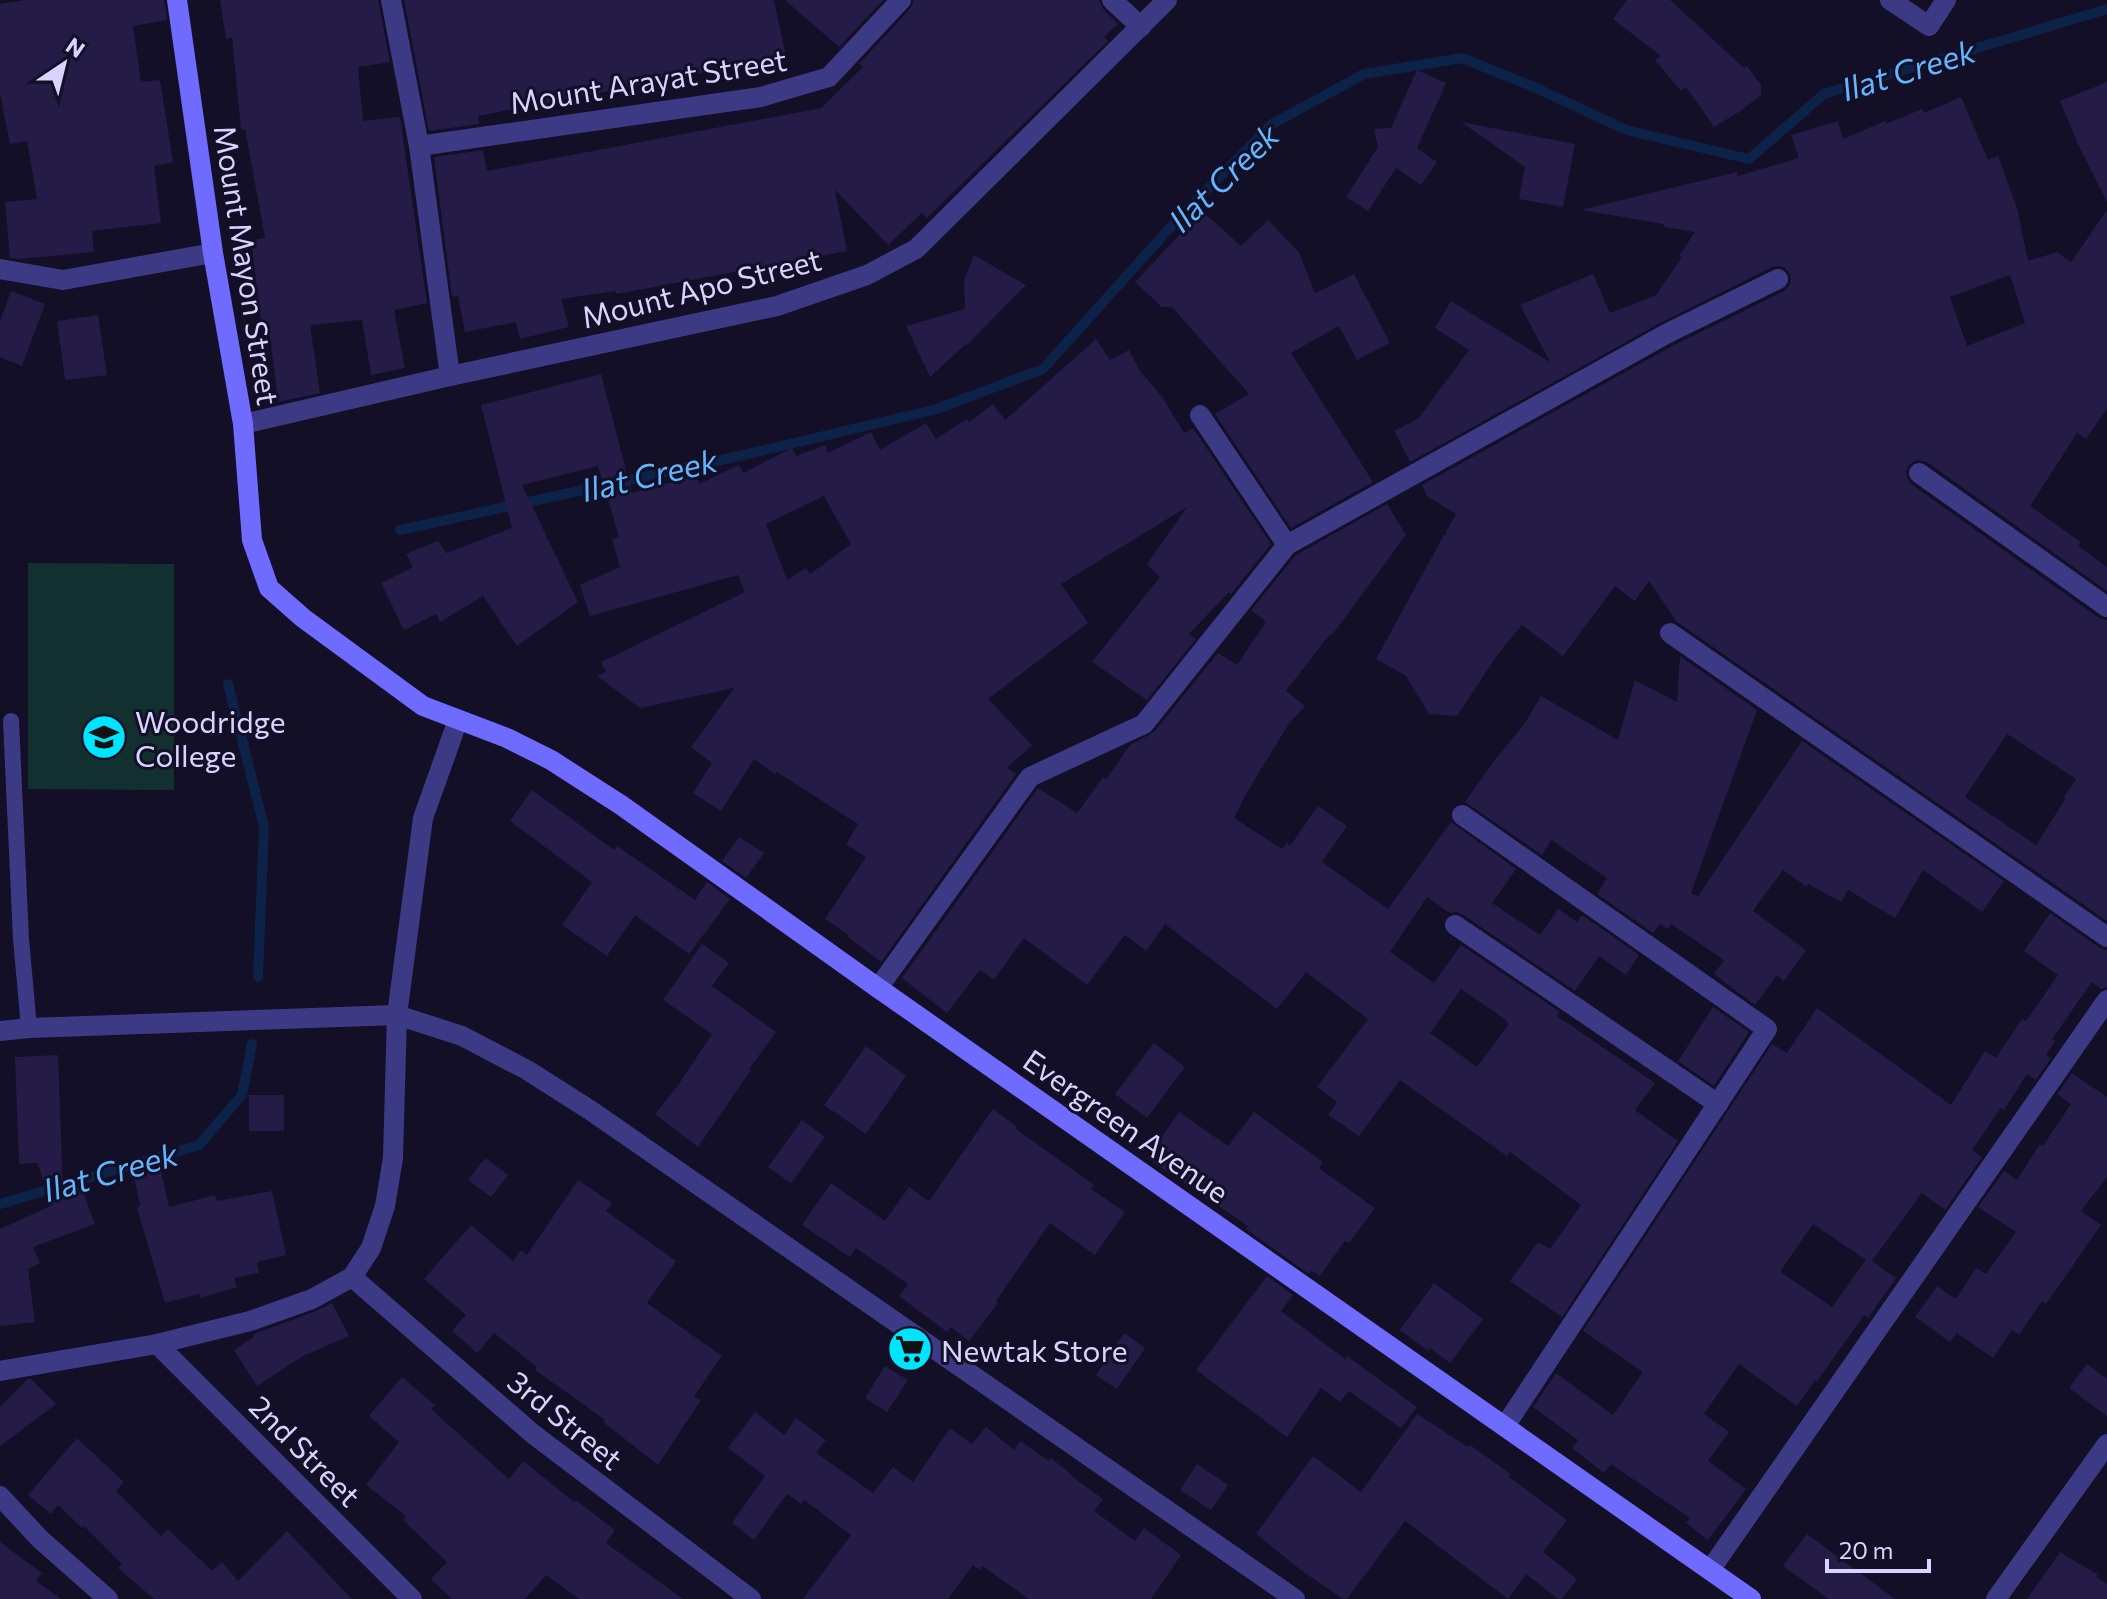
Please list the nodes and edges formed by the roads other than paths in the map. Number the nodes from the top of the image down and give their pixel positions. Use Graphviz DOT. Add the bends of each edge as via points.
graph roads {
  1 [pos="177,0"];
  2 [pos="391,0"];
  3 [pos="901,0"];
  4 [pos="1112,0"];
  5 [pos="1167,0"];
  6 [pos="1890,0"];
  7 [pos="1946,0"];
  8 [pos="1141,27"];
  9 [pos="419,146"];
  10 [pos="213,253"];
  11 [pos="0,269"];
  12 [pos="1778,279"];
  13 [pos="450,376"];
  14 [pos="1200,415"];
  15 [pos="243,424"];
  16 [pos="1919,473"];
  17 [pos="1287,545"];
  18 [pos="2107,607"];
  19 [pos="1670,633"];
  20 [pos="458,720"];
  21 [pos="11,721"];
  22 [pos="1462,815"];
  23 [pos="1455,925"];
  24 [pos="2107,937"];
  25 [pos="878,988"];
  26 [pos="2107,1000"];
  27 [pos="397,1015"];
  28 [pos="29,1028"];
  29 [pos="0,1031"];
  30 [pos="1718,1104"];
  31 [pos="352,1277"];
  32 [pos="157,1344"];
  33 [pos="0,1371"];
  34 [pos="1505,1426"];
  35 [pos="2107,1444"];
  36 [pos="0,1496"];
  37 [pos="1710,1570"];
  38 [pos="108,1599"];
  39 [pos="412,1599"];
  40 [pos="751,1599"];
  41 [pos="1295,1599"];
  42 [pos="1751,1599"];
  43 [pos="1996,1599"];
  1 -- 10 [label="street, Mount Mayon Street"];
  2 -- 9 [label="street"];
  3 -- 9 [label="street, Mount Arayat Street" via="829,77 761,97"];
  4 -- 8 [label="street"];
  5 -- 8 [label="street, Mount Apo Street"];
  6 -- 7 [label="street" via="1929,26"];
  8 -- 13 [label="street, Mount Apo Street" via="916,249 867,275 777,306"];
  9 -- 13 [label="street"];
  10 -- 11 [label="street" via="63,280"];
  10 -- 15 [label="street, Mount Mayon Street"];
  12 -- 17 [label="street" via="1668,333"];
  13 -- 15 [label="street, Mount Apo Street"];
  14 -- 17 [label="street"];
  15 -- 20 [label="street, Mount Mayon Street" via="252,540 269,588 423,706"];
  16 -- 18 [label="street"];
  17 -- 25 [label="street" via="1144,724 1030,777"];
  19 -- 24 [label="street"];
  20 -- 25 [label="street, Evergreen Avenue" via="563,767"];
  20 -- 27 [label="street" via="423,818"];
  21 -- 28 [label="lane"];
  22 -- 30 [label="street" via="1767,1029"];
  23 -- 30 [label="street"];
  25 -- 34 [label="street, Evergreen Avenue"];
  26 -- 37 [label="street"];
  27 -- 28 [label="street"];
  27 -- 31 [label="street" via="393,1158 385,1206 371,1248"];
  27 -- 41 [label="street" via="462,1036 590,1110"];
  28 -- 29 [label="street"];
  30 -- 34 [label="street"];
  31 -- 32 [label="street" via="312,1299 250,1321"];
  31 -- 40 [label="street, 3rd Street" via="533,1434"];
  32 -- 33 [label="street"];
  32 -- 39 [label="street, 2nd Street"];
  34 -- 37 [label="street, Evergreen Avenue"];
  35 -- 43 [label="street"];
  36 -- 38 [label="street"];
  37 -- 42 [label="street, Evergreen Avenue"];
}
